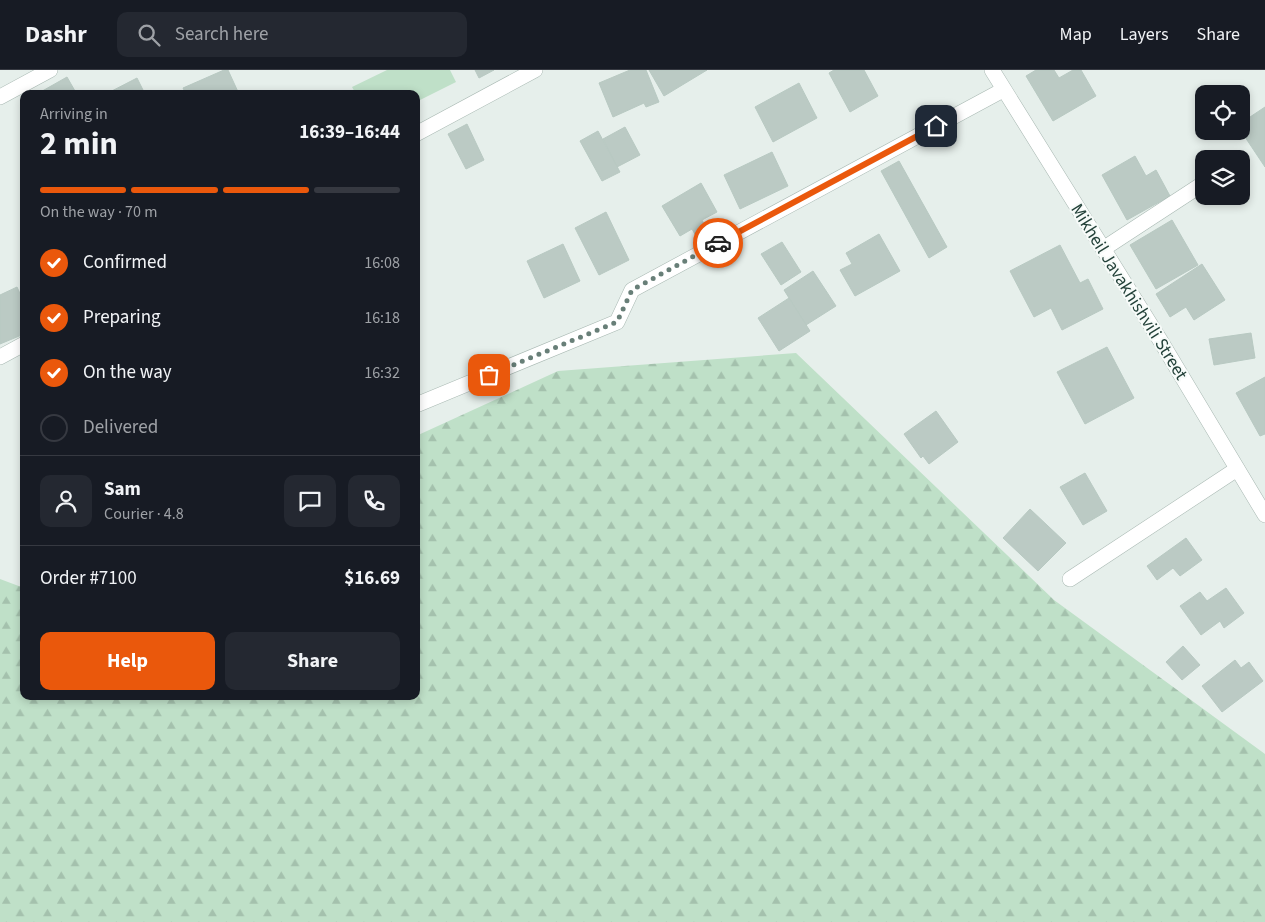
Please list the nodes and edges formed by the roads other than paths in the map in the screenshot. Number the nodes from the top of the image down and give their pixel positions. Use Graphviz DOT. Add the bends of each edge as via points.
graph roads {
  1 [pos="50,70"];
  2 [pos="535,70"];
  3 [pos="992,70"];
  4 [pos="1003,90"];
  5 [pos="0,97"];
  6 [pos="420,132"];
  7 [pos="1195,189"];
  8 [pos="1104,249"];
  9 [pos="20,346"];
  10 [pos="0,357"];
  11 [pos="420,403"];
  12 [pos="1237,469"];
  13 [pos="1265,515"];
  14 [pos="1070,579"];
  1 -- 5 [label="street"];
  2 -- 6 [label="street"];
  3 -- 4 [label="street, Mikheil Javakhishvili Street"];
  4 -- 8 [label="street, Mikheil Javakhishvili Street"];
  4 -- 11 [label="street" via="632,290 617,322"];
  7 -- 8 [label="street"];
  8 -- 12 [label="street, Mikheil Javakhishvili Street"];
  9 -- 10 [label="street"];
  12 -- 13 [label="street, Mikheil Javakhishvili Street"];
  12 -- 14 [label="street"];
}
